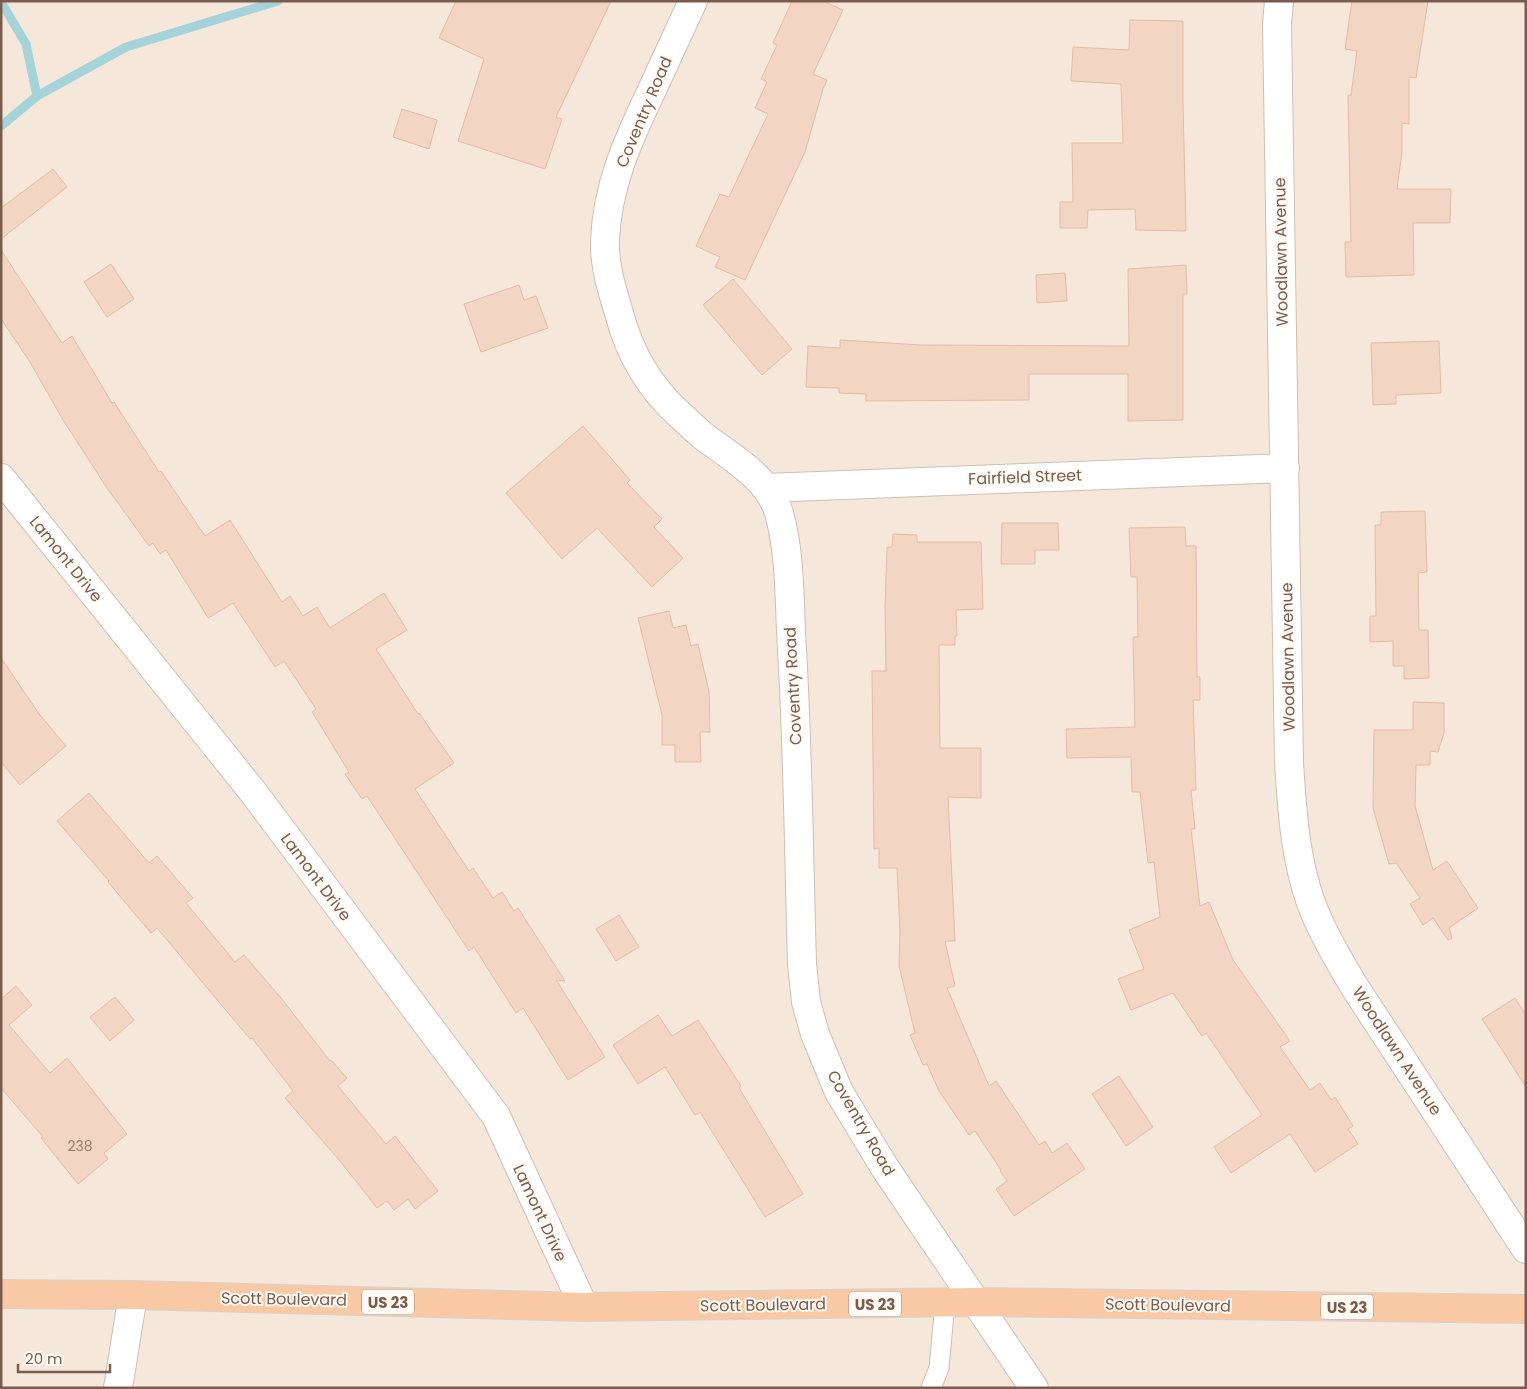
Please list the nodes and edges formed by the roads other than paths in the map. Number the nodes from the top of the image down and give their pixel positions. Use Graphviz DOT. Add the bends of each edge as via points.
graph roads {
  1 [pos="693,1"];
  2 [pos="1279,1"];
  3 [pos="1285,468"];
  4 [pos="1,478"];
  5 [pos="766,488"];
  6 [pos="1526,1249"];
  7 [pos="1,1294"];
  8 [pos="133,1295"];
  9 [pos="976,1302"];
  10 [pos="945,1303"];
  11 [pos="584,1307"];
  12 [pos="1526,1309"];
  13 [pos="118,1388"];
  14 [pos="931,1388"];
  15 [pos="1034,1388"];
  1 -- 5 [label="street, Coventry Road" via="623,152 608,214 605,243 608,269 622,325 648,379 669,405"];
  2 -- 3 [label="street, Woodlawn Avenue"];
  3 -- 5 [label="street, Fairfield Street"];
  3 -- 6 [label="street, Woodlawn Avenue" via="1290,772 1293,818 1311,902 1354,986"];
  4 -- 11 [label="street, Lamont Drive" via="253,792 496,1116"];
  5 -- 9 [label="street, Coventry Road" via="778,510 787,563 806,1002 815,1034 839,1092 890,1176"];
  7 -- 8 [label="highway, Scott Boulevard / US 23"];
  8 -- 11 [label="highway, Scott Boulevard / US 23"];
  8 -- 13 [label="street"];
  9 -- 10 [label="highway, Scott Boulevard / US 23"];
  9 -- 12 [label="highway, Scott Boulevard / US 23"];
  9 -- 15 [label="street, Coventry Road"];
  10 -- 11 [label="highway, Scott Boulevard / US 23"];
  10 -- 14 [label="lane" via="939,1368"];
}
